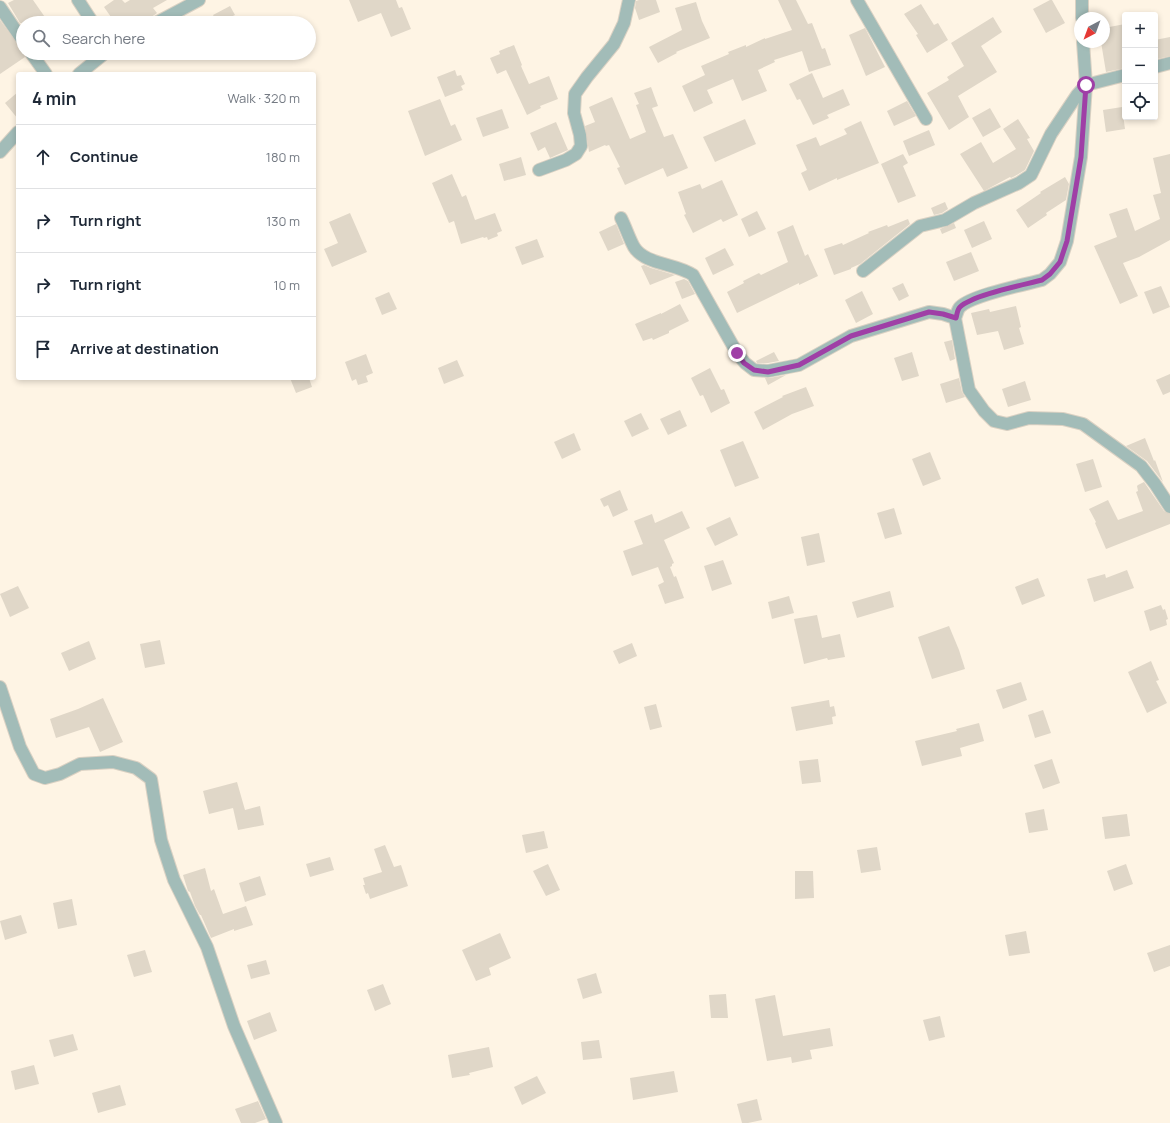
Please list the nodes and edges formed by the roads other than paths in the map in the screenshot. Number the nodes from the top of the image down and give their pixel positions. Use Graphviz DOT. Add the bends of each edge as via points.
graph roads {
  1 [pos="78,0"];
  2 [pos="199,0"];
  3 [pos="629,0"];
  4 [pos="857,0"];
  5 [pos="1082,0"];
  6 [pos="0,7"];
  7 [pos="1082,12"];
  8 [pos="88,16"];
  9 [pos="169,16"];
  10 [pos="16,31"];
  11 [pos="1083,48"];
  12 [pos="36,60"];
  13 [pos="94,60"];
  14 [pos="1170,63"];
  15 [pos="1158,66"];
  16 [pos="45,72"];
  17 [pos="81,72"];
  18 [pos="1122,76"];
  19 [pos="1086,85"];
  20 [pos="926,119"];
  21 [pos="16,134"];
  22 [pos="0,152"];
  23 [pos="539,170"];
  24 [pos="622,218"];
  25 [pos="863,271"];
  26 [pos="956,318"];
  27 [pos="1170,506"];
  28 [pos="0,687"];
  29 [pos="276,1123"];
  1 -- 8 [label="street"];
  2 -- 9 [label="street"];
  3 -- 23 [label="street" via="624,23 614,44 575,94 574,113 581,146 576,154 566,160"];
  4 -- 20 [label="street"];
  5 -- 7 [label="street"];
  6 -- 10 [label="street"];
  11 -- 19 [label="street"];
  12 -- 16 [label="street"];
  13 -- 17 [label="street"];
  14 -- 15 [label="street"];
  18 -- 19 [label="street"];
  19 -- 25 [label="street" via="1051,134 1031,176 945,220 920,226"];
  19 -- 26 [label="street" via="1081,157 1067,241 1060,262 1042,280 966,302 958,309"];
  21 -- 22 [label="street"];
  24 -- 26 [label="street" via="635,248 648,259 686,270 693,275 737,353 744,363 754,370 768,372 799,365 851,336 929,312"];
  26 -- 27 [label="street" via="969,390 994,421 1007,424 1029,418 1063,419 1083,424 1141,466"];
  28 -- 29 [label="street" via="20,748 34,774 45,778 80,764 113,762 136,768 152,779 161,840 174,880 207,947 234,1026"];
}
